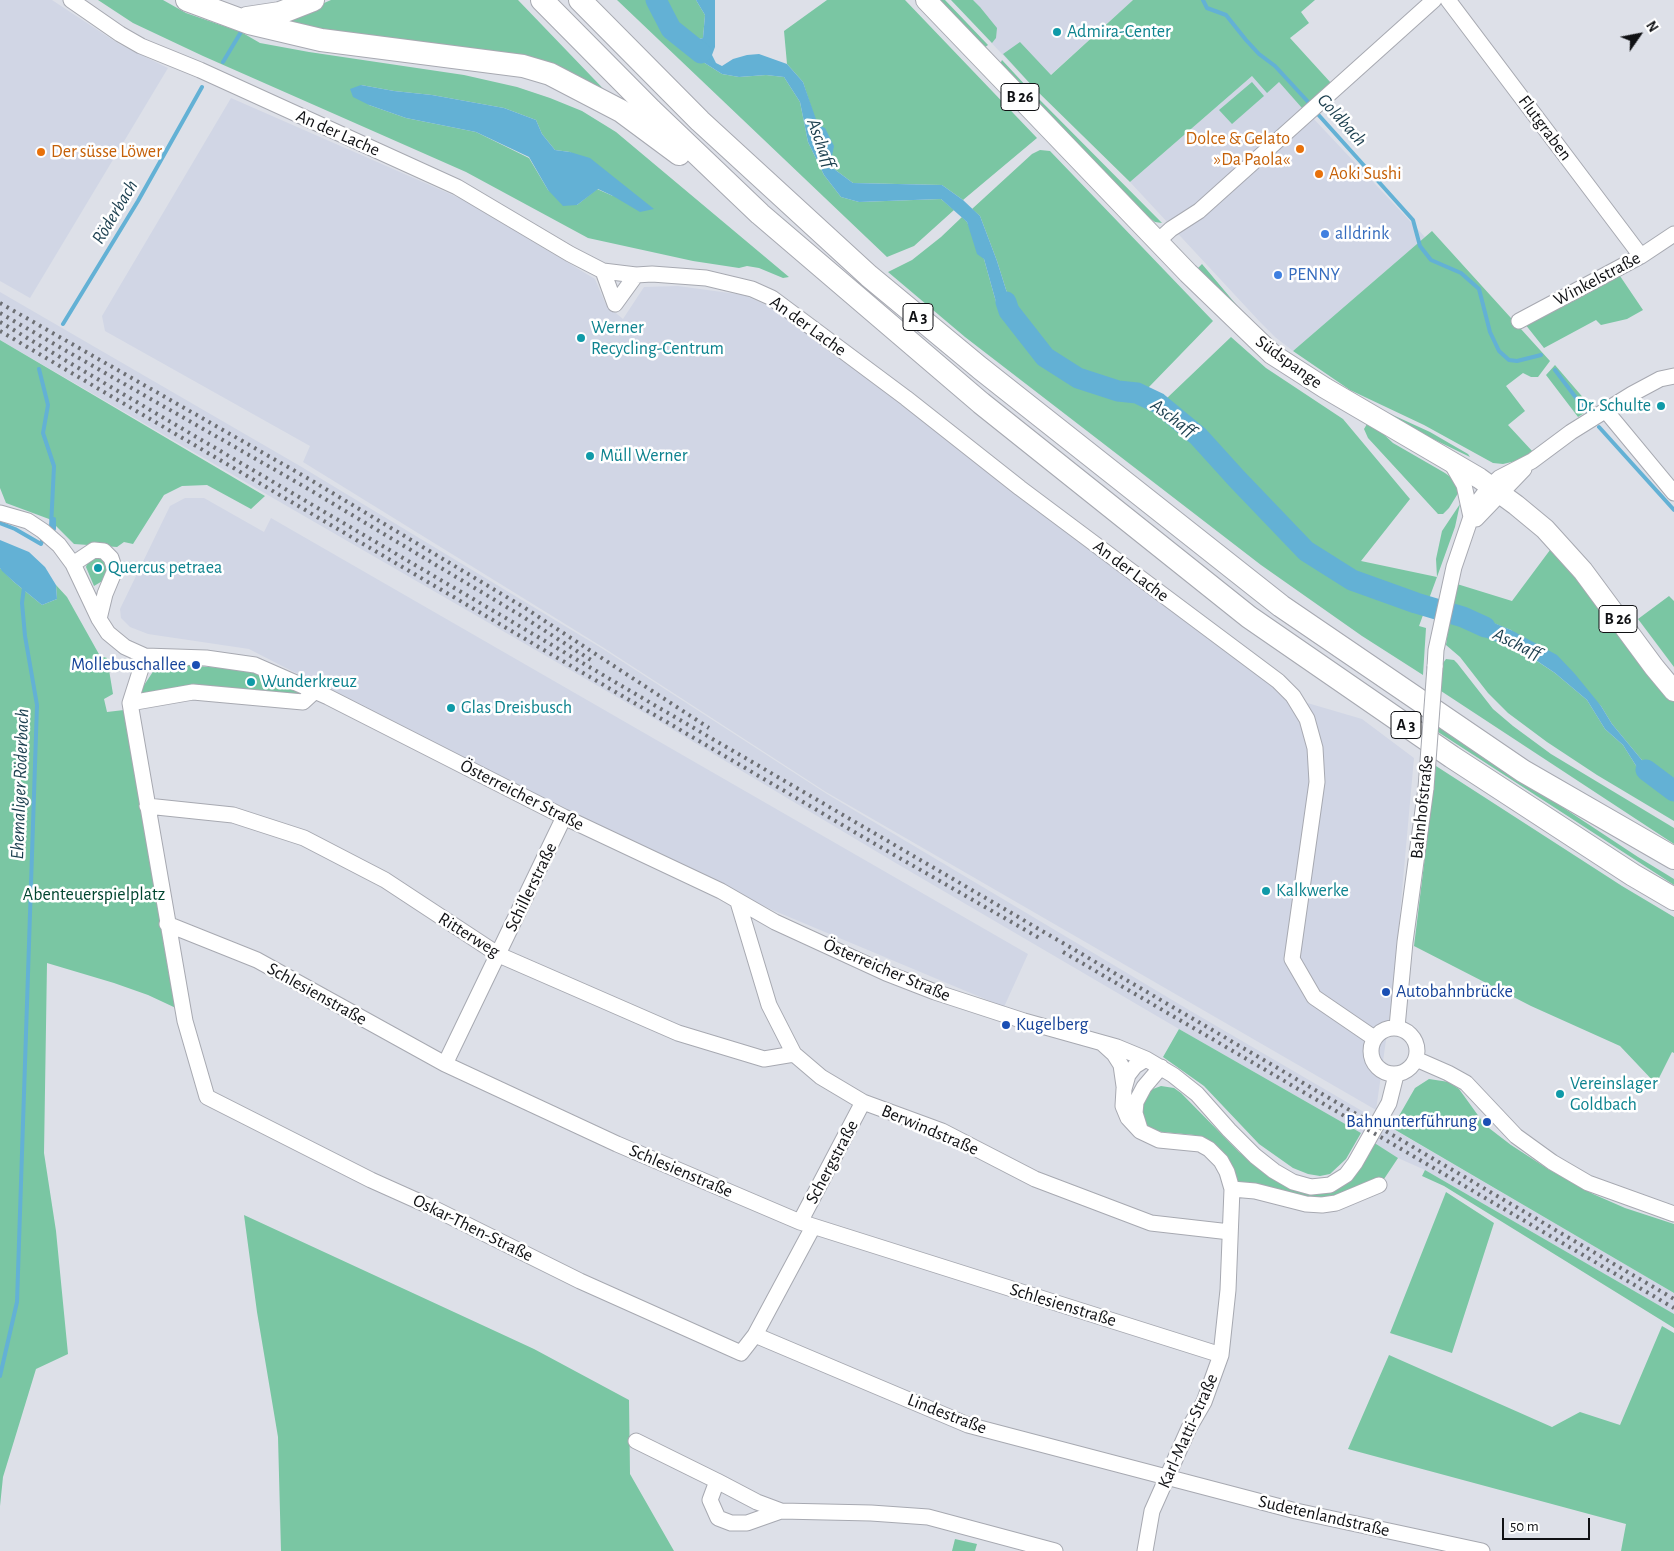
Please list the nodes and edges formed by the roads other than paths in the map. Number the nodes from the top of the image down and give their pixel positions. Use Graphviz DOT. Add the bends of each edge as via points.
graph roads {
  1 [pos="71,0"];
  2 [pos="188,0"];
  3 [pos="313,0"];
  4 [pos="542,0"];
  5 [pos="580,0"];
  6 [pos="926,0"];
  7 [pos="1434,0"];
  8 [pos="1448,0"];
  9 [pos="233,18"];
  10 [pos="760,214"];
  11 [pos="1674,234"];
  12 [pos="1161,244"];
  13 [pos="1641,256"];
  14 [pos="603,271"];
  15 [pos="636,275"];
  16 [pos="1519,321"];
  17 [pos="1674,376"];
  18 [pos="1606,411"];
  19 [pos="1449,460"];
  20 [pos="1496,490"];
  21 [pos="1674,493"];
  22 [pos="1,513"];
  23 [pos="1469,524"];
  24 [pos="73,564"];
  25 [pos="99,619"];
  26 [pos="145,656"];
  27 [pos="315,691"];
  28 [pos="1674,691"];
  29 [pos="130,703"];
  30 [pos="147,806"];
  31 [pos="564,817"];
  32 [pos="1674,858"];
  33 [pos="1674,899"];
  34 [pos="738,902"];
  35 [pos="167,924"];
  36 [pos="499,955"];
  37 [pos="1397,1027"];
  38 [pos="1374,1038"];
  39 [pos="1102,1043"];
  40 [pos="794,1054"];
  41 [pos="1146,1059"];
  42 [pos="1416,1059"];
  43 [pos="445,1064"];
  44 [pos="1161,1067"];
  45 [pos="1396,1075"];
  46 [pos="1124,1089"];
  47 [pos="864,1102"];
  48 [pos="1140,1131"];
  49 [pos="1379,1185"];
  50 [pos="1232,1189"];
  51 [pos="1674,1214"];
  52 [pos="806,1224"];
  53 [pos="1230,1232"];
  54 [pos="755,1335"];
  55 [pos="1221,1355"];
  56 [pos="636,1441"];
  57 [pos="1168,1478"];
  58 [pos="717,1480"];
  59 [pos="781,1511"];
  60 [pos="1056,1551"];
  61 [pos="1145,1551"];
  62 [pos="1482,1551"];
  1 -- 14 [label="street, An der Lache" via="141,46 457,187"];
  2 -- 9 [label="highway"];
  3 -- 9 [label="highway" via="280,14"];
  4 -- 10 [label="highway, A 3"];
  5 -- 32 [label="highway, A 3" via="700,121 869,276 1281,606 1523,771"];
  6 -- 12 [label="main road, Südspange / B 26"];
  7 -- 12 [label="street" via="1199,211 1190,223"];
  8 -- 13 [label="street, Flutgraben"];
  9 -- 10 [label="highway" via="321,40 523,66 550,74 621,111"];
  10 -- 33 [label="highway, A 3" via="981,403 1249,617 1452,757"];
  11 -- 13 [label="street, Winkelstraße"];
  12 -- 19 [label="main road, Südspange / B 26" via="1272,354"];
  13 -- 16 [label="street, Winkelstraße"];
  14 -- 15 [label="street, An der Lache"];
  14 -- 15 [label="street" via="615,304"];
  15 -- 38 [label="street, An der Lache" via="706,278 752,289 772,298 1278,681 1293,696 1307,719 1315,748 1317,782 1292,959 1314,997"];
  17 -- 18 [label="street, Bahnhofstraße" via="1660,379"];
  18 -- 20 [label="street, Bahnhofstraße" via="1532,461 1500,478"];
  18 -- 21 [label="street"];
  19 -- 20 [label="main road, Südspange / B 26"];
  19 -- 23 [label="street" via="1464,485"];
  20 -- 23 [label="street, Bahnhofstraße" via="1480,499"];
  20 -- 28 [label="main road, Südspange / B 26" via="1545,529 1583,571"];
  22 -- 24 [label="street, Österreicher Straße" via="28,521 44,531"];
  23 -- 37 [label="street, Bahnhofstraße, bridge" via="1449,584 1436,650 1426,788"];
  24 -- 25 [label="street, Österreicher Straße"];
  24 -- 25 [label="street" via="94,550 104,551 111,558 115,570"];
  25 -- 26 [label="street, Österreicher Straße" via="124,647"];
  26 -- 27 [label="street, Österreicher Straße" via="206,658 255,665"];
  26 -- 29 [label="street"];
  27 -- 29 [label="street" via="303,702 193,692"];
  27 -- 31 [label="street, Österreicher Straße"];
  29 -- 30 [label="street"];
  30 -- 35 [label="street"];
  30 -- 36 [label="street, Ritterweg" via="233,815 304,838 385,880"];
  31 -- 34 [label="street, Österreicher Straße"];
  31 -- 36 [label="street, Schillerstraße"];
  34 -- 39 [label="street, Österreicher Straße" via="775,922 927,989"];
  34 -- 40 [label="street, Berwindstraße" via="769,1005"];
  35 -- 43 [label="street, Schlesienstraße" via="257,960"];
  35 -- 54 [label="street, Oskar-Then-Straße" via="185,1021 207,1097 580,1281 741,1353"];
  36 -- 40 [label="street, Ritterweg" via="678,1033 764,1059"];
  36 -- 43 [label="street, Schillerstraße"];
  37 -- 38 [label="street" via="1384,1029"];
  37 -- 42 [label="street" via="1413,1039"];
  38 -- 45 [label="street" via="1370,1050 1373,1063 1383,1072"];
  39 -- 41 [label="street, Österreicher Straße"];
  39 -- 46 [label="street" via="1121,1065"];
  40 -- 47 [label="street, Berwindstraße" via="821,1077"];
  41 -- 44 [label="street, Österreicher Straße"];
  41 -- 46 [label="street" via="1128,1075"];
  42 -- 45 [label="street" via="1409,1069"];
  42 -- 51 [label="street" via="1466,1083 1516,1136 1552,1162 1588,1183"];
  43 -- 52 [label="street, Schlesienstraße" via="617,1144"];
  44 -- 45 [label="street, Österreicher Straße" via="1197,1094 1228,1130 1268,1166 1294,1182 1311,1187 1330,1185 1355,1163 1389,1103"];
  44 -- 48 [label="street" via="1144,1086 1136,1102"];
  46 -- 48 [label="street" via="1123,1106 1128,1118"];
  47 -- 52 [label="street, Schergstraße"];
  47 -- 53 [label="street, Berwindstraße" via="942,1131 1035,1179 1151,1223"];
  48 -- 50 [label="street, Karl-Matti-Straße" via="1159,1140 1200,1144 1209,1149 1224,1167"];
  49 -- 50 [label="street" via="1336,1203 1322,1205"];
  50 -- 53 [label="street, Karl-Matti-Straße"];
  52 -- 54 [label="street, Schergstraße"];
  52 -- 55 [label="street, Schlesienstraße"];
  53 -- 55 [label="street, Karl-Matti-Straße"];
  54 -- 57 [label="street, Lindestraße" via="968,1425"];
  55 -- 57 [label="street, Karl-Matti-Straße" via="1204,1402"];
  56 -- 58 [label="street"];
  57 -- 61 [label="street, Karl-Matti-Straße" via="1152,1512"];
  57 -- 62 [label="street, Sudetenlandstraße" via="1296,1511"];
  58 -- 59 [label="street"];
  58 -- 59 [label="street" via="710,1500 718,1518 732,1523 747,1523"];
  59 -- 60 [label="street" via="928,1517"];
}
